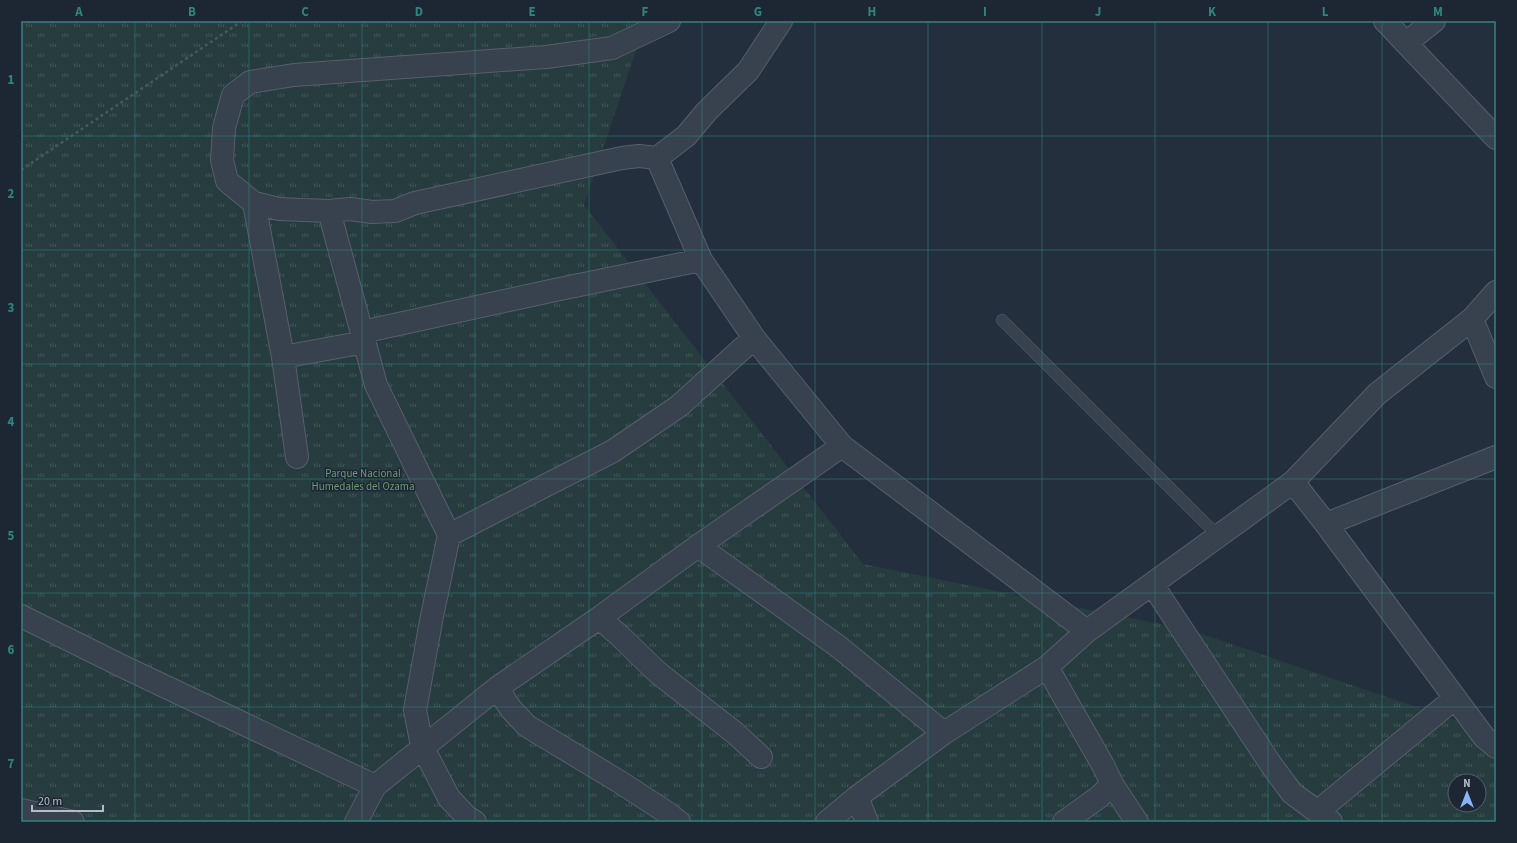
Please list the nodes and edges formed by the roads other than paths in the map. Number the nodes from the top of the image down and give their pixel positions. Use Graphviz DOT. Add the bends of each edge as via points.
graph roads {
  1 [pos="669,21"];
  2 [pos="781,21"];
  3 [pos="1385,21"];
  4 [pos="1434,21"];
  5 [pos="1406,43"];
  6 [pos="1496,138"];
  7 [pos="657,158"];
  8 [pos="254,203"];
  9 [pos="329,211"];
  10 [pos="701,260"];
  11 [pos="1496,292"];
  12 [pos="1472,319"];
  13 [pos="1002,320"];
  14 [pos="364,337"];
  15 [pos="754,338"];
  16 [pos="283,357"];
  17 [pos="1496,377"];
  18 [pos="842,446"];
  19 [pos="297,457"];
  20 [pos="1496,457"];
  21 [pos="1293,482"];
  22 [pos="1326,524"];
  23 [pos="449,535"];
  24 [pos="1219,535"];
  25 [pos="698,546"];
  26 [pos="1152,584"];
  27 [pos="21,616"];
  28 [pos="599,618"];
  29 [pos="1087,631"];
  30 [pos="1047,667"];
  31 [pos="497,688"];
  32 [pos="1455,698"];
  33 [pos="944,733"];
  34 [pos="422,746"];
  35 [pos="1496,747"];
  36 [pos="761,757"];
  37 [pos="1112,784"];
  38 [pos="375,786"];
  39 [pos="857,797"];
  40 [pos="21,810"];
  41 [pos="1324,817"];
  42 [pos="72,822"];
  43 [pos="356,822"];
  44 [pos="475,822"];
  45 [pos="679,822"];
  46 [pos="827,822"];
  47 [pos="867,822"];
  48 [pos="1064,822"];
  49 [pos="1137,822"];
  1 -- 8 [label="street" via="612,48 546,57 294,75 250,82 233,95 224,128 222,160 227,181"];
  2 -- 7 [label="street" via="748,71 707,111 686,136"];
  3 -- 5 [label="street"];
  4 -- 5 [label="street"];
  5 -- 6 [label="street"];
  7 -- 9 [label="street" via="622,158 415,203 395,211"];
  7 -- 10 [label="street"];
  8 -- 9 [label="street" via="279,209"];
  8 -- 16 [label="street"];
  9 -- 14 [label="street"];
  10 -- 14 [label="street" via="555,290"];
  10 -- 15 [label="street"];
  11 -- 12 [label="street"];
  12 -- 17 [label="street"];
  12 -- 21 [label="street" via="1377,394"];
  13 -- 24 [label="lane"];
  14 -- 16 [label="street"];
  14 -- 23 [label="street" via="376,385"];
  15 -- 18 [label="street"];
  15 -- 23 [label="street" via="679,406 613,451"];
  16 -- 19 [label="street"];
  18 -- 25 [label="street"];
  18 -- 29 [label="street"];
  20 -- 22 [label="street"];
  21 -- 22 [label="street"];
  21 -- 24 [label="street"];
  22 -- 32 [label="street"];
  23 -- 34 [label="street" via="415,710"];
  24 -- 26 [label="street"];
  25 -- 28 [label="street"];
  25 -- 33 [label="street" via="839,647"];
  26 -- 29 [label="street"];
  26 -- 41 [label="street" via="1272,766 1292,792"];
  27 -- 38 [label="street"];
  28 -- 31 [label="street"];
  28 -- 36 [label="street" via="657,672 735,733"];
  29 -- 30 [label="street"];
  30 -- 33 [label="street"];
  30 -- 37 [label="street"];
  31 -- 34 [label="street"];
  31 -- 45 [label="street" via="511,709 527,726 620,782"];
  32 -- 35 [label="street" via="1484,737"];
  32 -- 41 [label="street"];
  33 -- 39 [label="street"];
  34 -- 38 [label="street"];
  34 -- 44 [label="street" via="449,798"];
  37 -- 48 [label="street"];
  37 -- 49 [label="street"];
  38 -- 43 [label="street"];
  39 -- 46 [label="street"];
  39 -- 47 [label="street"];
  40 -- 42 [label="street"];
}
